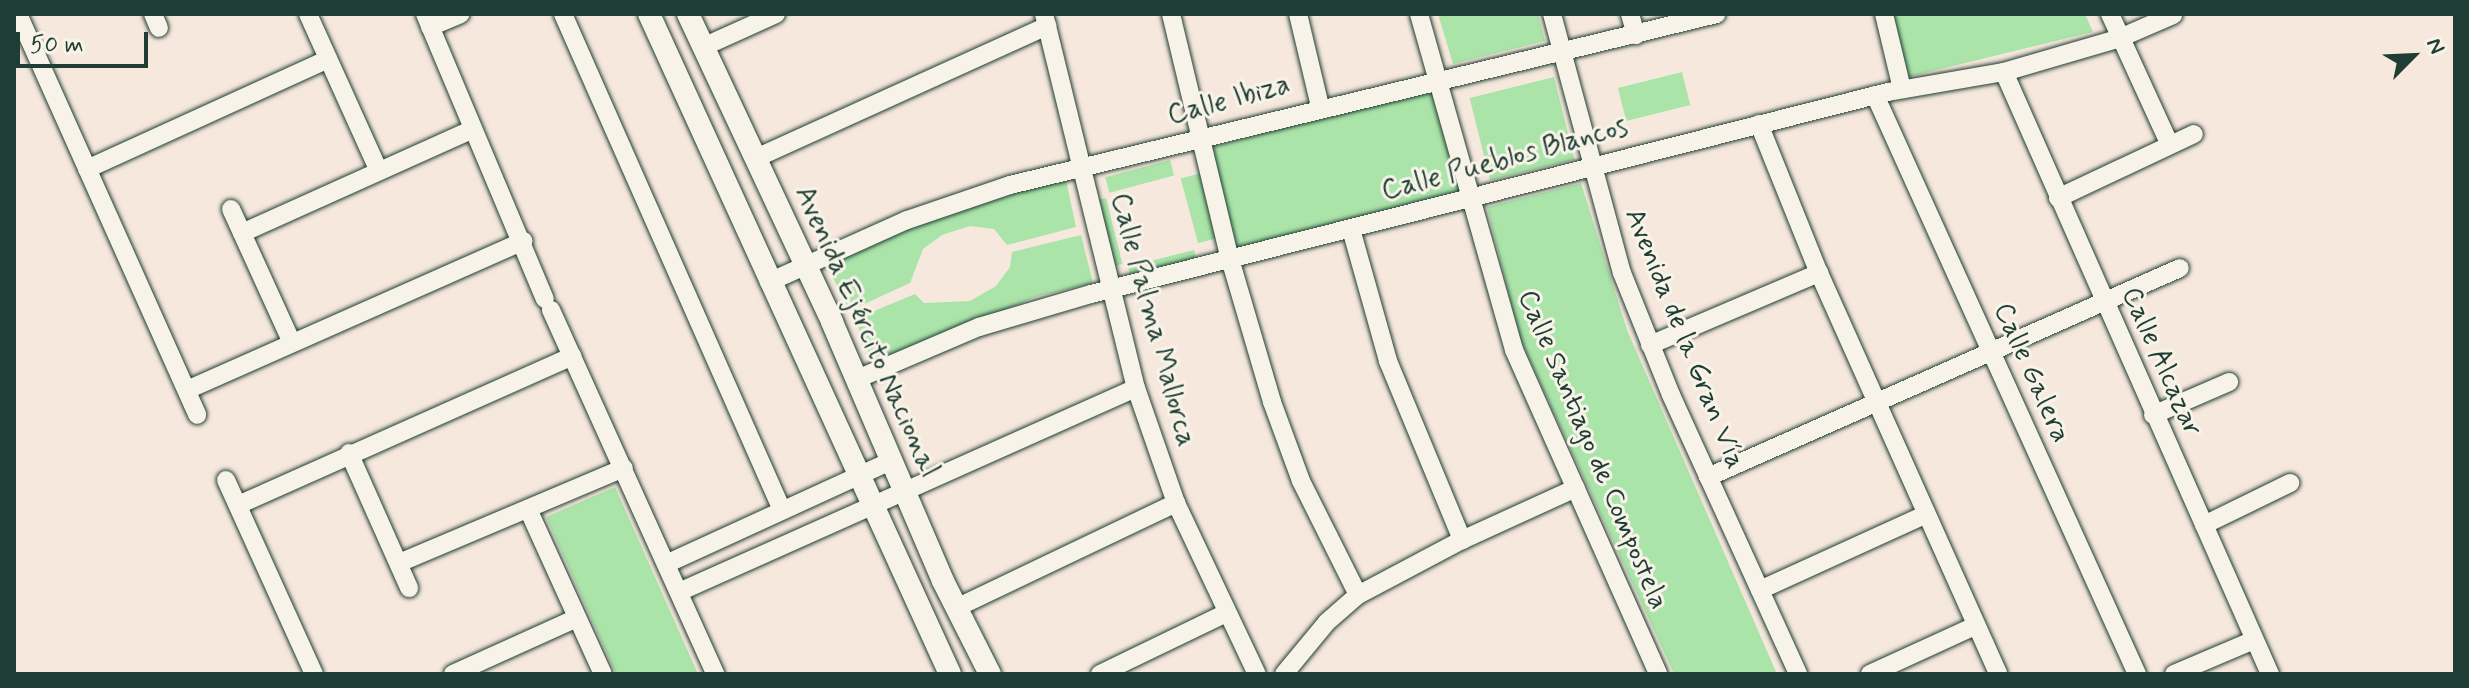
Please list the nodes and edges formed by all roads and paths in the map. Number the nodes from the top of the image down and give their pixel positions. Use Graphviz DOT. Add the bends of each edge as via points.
graph roads {
  1 [pos="18,14"];
  2 [pos="308,14"];
  3 [pos="460,14"];
  4 [pos="563,14"];
  5 [pos="649,14"];
  6 [pos="688,14"];
  7 [pos="776,14"];
  8 [pos="1171,14"];
  9 [pos="1298,14"];
  10 [pos="1419,14"];
  11 [pos="1552,14"];
  12 [pos="1630,14"];
  13 [pos="1717,14"];
  14 [pos="1884,14"];
  15 [pos="2110,14"];
  16 [pos="2173,15"];
  17 [pos="427,20"];
  18 [pos="1046,20"];
  19 [pos="1636,35"];
  20 [pos="2120,38"];
  21 [pos="703,47"];
  22 [pos="1561,52"];
  23 [pos="328,59"];
  24 [pos="2004,72"];
  25 [pos="1436,81"];
  26 [pos="1902,89"];
  27 [pos="1875,95"];
  28 [pos="1320,106"];
  29 [pos="1759,124"];
  30 [pos="473,129"];
  31 [pos="2194,134"];
  32 [pos="1202,139"];
  33 [pos="2170,145"];
  34 [pos="756,158"];
  35 [pos="1590,166"];
  36 [pos="1082,168"];
  37 [pos="87,169"];
  38 [pos="378,169"];
  39 [pos="1468,198"];
  40 [pos="2058,198"];
  41 [pos="231,209"];
  42 [pos="1351,229"];
  43 [pos="242,233"];
  44 [pos="523,241"];
  45 [pos="1230,259"];
  46 [pos="806,264"];
  47 [pos="2180,268"];
  48 [pos="1819,273"];
  49 [pos="769,282"];
  50 [pos="1114,289"];
  51 [pos="2104,304"];
  52 [pos="292,343"];
  53 [pos="1650,345"];
  54 [pos="1991,351"];
  55 [pos="572,356"];
  56 [pos="857,379"];
  57 [pos="2229,382"];
  58 [pos="1136,388"];
  59 [pos="187,390"];
  60 [pos="1877,402"];
  61 [pos="197,415"];
  62 [pos="2153,415"];
  63 [pos="349,453"];
  64 [pos="891,461"];
  65 [pos="624,468"];
  66 [pos="855,476"];
  67 [pos="1708,477"];
  68 [pos="226,480"];
  69 [pos="2290,483"];
  70 [pos="1576,488"];
  71 [pos="903,490"];
  72 [pos="1176,503"];
  73 [pos="238,505"];
  74 [pos="869,505"];
  75 [pos="528,509"];
  76 [pos="782,510"];
  77 [pos="1927,514"];
  78 [pos="2204,525"];
  79 [pos="1462,540"];
  80 [pos="399,563"];
  81 [pos="666,564"];
  82 [pos="409,588"];
  83 [pos="1760,590"];
  84 [pos="679,592"];
  85 [pos="1358,595"];
  86 [pos="956,608"];
  87 [pos="1226,613"];
  88 [pos="577,618"];
  89 [pos="1975,626"];
  90 [pos="2254,640"];
  91 [pos="314,674"];
  92 [pos="453,674"];
  93 [pos="603,674"];
  94 [pos="715,674"];
  95 [pos="950,674"];
  96 [pos="990,674"];
  97 [pos="1100,674"];
  98 [pos="1257,674"];
  99 [pos="1284,674"];
  100 [pos="1658,674"];
  101 [pos="1798,674"];
  102 [pos="1870,674"];
  103 [pos="1998,674"];
  104 [pos="2137,674"];
  105 [pos="2174,674"];
  106 [pos="2270,674"];
  1 -- 37 [label="street"];
  2 -- 23 [label="street"];
  3 -- 17 [label="street"];
  4 -- 76 [label="street"];
  5 -- 49 [label="street"];
  6 -- 21 [label="street, Avenida Ejército Nacional"];
  7 -- 21 [label="street"];
  8 -- 32 [label="street"];
  9 -- 28 [label="street"];
  10 -- 25 [label="street, Calle Santiago de Compostela"];
  11 -- 22 [label="street, Avenida de la Gran Vía"];
  12 -- 19 [label="street"];
  13 -- 19 [label="street, Calle Ibiza"];
  14 -- 26 [label="street"];
  15 -- 20 [label="street"];
  16 -- 20 [label="street, Calle Pueblos Blancos"];
  17 -- 30 [label="street"];
  18 -- 34 [label="street"];
  18 -- 36 [label="street, Calle Palma Mallorca"];
  19 -- 22 [label="street, Calle Ibiza"];
  20 -- 24 [label="street, Calle Pueblos Blancos"];
  20 -- 33 [label="street"];
  21 -- 34 [label="street, Avenida Ejército Nacional"];
  22 -- 25 [label="street, Calle Ibiza"];
  22 -- 35 [label="street, Avenida de la Gran Vía"];
  23 -- 37 [label="street"];
  23 -- 38 [label="street"];
  24 -- 26 [label="street, Calle Pueblos Blancos"];
  24 -- 40 [label="street, Calle Alcazar"];
  25 -- 28 [label="street, Calle Ibiza"];
  25 -- 39 [label="street, Calle Santiago de Compostela"];
  26 -- 27 [label="street, Calle Pueblos Blancos"];
  27 -- 29 [label="street, Calle Pueblos Blancos"];
  27 -- 54 [label="street, Calle Galera"];
  28 -- 32 [label="street, Calle Ibiza"];
  29 -- 35 [label="street, Calle Pueblos Blancos"];
  29 -- 48 [label="street"];
  30 -- 38 [label="street"];
  30 -- 44 [label="street"];
  31 -- 33 [label="street"];
  32 -- 36 [label="street, Calle Ibiza"];
  32 -- 45 [label="street"];
  33 -- 40 [label="street"];
  34 -- 46 [label="street, Avenida Ejército Nacional"];
  35 -- 39 [label="street, Calle Pueblos Blancos"];
  35 -- 53 [label="street, Avenida de la Gran Vía"];
  36 -- 46 [label="street, Calle Ibiza" via="963,199"];
  36 -- 50 [label="street, Calle Palma Mallorca"];
  37 -- 59 [label="street"];
  38 -- 43 [label="street"];
  39 -- 42 [label="street, Calle Pueblos Blancos"];
  39 -- 70 [label="street, Calle Santiago de Compostela" via="1514,350"];
  40 -- 51 [label="street, Calle Alcazar"];
  41 -- 43 [label="street"];
  42 -- 45 [label="street, Calle Pueblos Blancos"];
  42 -- 79 [label="street" via="1388,361"];
  43 -- 52 [label="street"];
  44 -- 52 [label="street"];
  44 -- 55 [label="street"];
  45 -- 50 [label="street, Calle Pueblos Blancos"];
  45 -- 85 [label="street" via="1291,454"];
  46 -- 49 [label="street, Calle Ibiza"];
  46 -- 56 [label="street, Avenida Ejército Nacional"];
  47 -- 51 [label="street"];
  48 -- 53 [label="street"];
  48 -- 60 [label="street"];
  49 -- 66 [label="street"];
  50 -- 56 [label="street, Calle Pueblos Blancos" via="979,327"];
  50 -- 58 [label="street, Calle Palma Mallorca"];
  51 -- 54 [label="street"];
  51 -- 62 [label="street, Calle Alcazar"];
  52 -- 59 [label="street"];
  53 -- 67 [label="street, Avenida de la Gran Vía"];
  54 -- 60 [label="street"];
  54 -- 104 [label="street, Calle Galera"];
  55 -- 63 [label="street"];
  55 -- 65 [label="street"];
  56 -- 64 [label="street, Avenida Ejército Nacional"];
  57 -- 62 [label="street"];
  58 -- 71 [label="street"];
  58 -- 72 [label="street, Calle Palma Mallorca"];
  59 -- 61 [label="street"];
  60 -- 67 [label="street"];
  60 -- 77 [label="street"];
  62 -- 78 [label="street, Calle Alcazar"];
  63 -- 73 [label="street"];
  63 -- 80 [label="street"];
  64 -- 66 [label="street"];
  64 -- 71 [label="street, Avenida Ejército Nacional"];
  65 -- 75 [label="street"];
  65 -- 81 [label="street"];
  66 -- 74 [label="street"];
  66 -- 76 [label="street"];
  67 -- 83 [label="street, Avenida de la Gran Vía"];
  68 -- 73 [label="street"];
  69 -- 78 [label="street"];
  70 -- 79 [label="street"];
  70 -- 100 [label="street, Calle Santiago de Compostela"];
  71 -- 74 [label="street"];
  71 -- 86 [label="street, Avenida Ejército Nacional"];
  72 -- 86 [label="street"];
  72 -- 87 [label="street, Calle Palma Mallorca"];
  73 -- 91 [label="street"];
  74 -- 84 [label="street"];
  74 -- 95 [label="street"];
  75 -- 80 [label="street"];
  75 -- 88 [label="street"];
  76 -- 81 [label="street"];
  77 -- 83 [label="street"];
  77 -- 89 [label="street"];
  78 -- 90 [label="street, Calle Alcazar"];
  79 -- 85 [label="street"];
  80 -- 82 [label="street"];
  81 -- 84 [label="street"];
  83 -- 101 [label="street, Avenida de la Gran Vía"];
  84 -- 94 [label="street"];
  85 -- 99 [label="street" via="1327,622"];
  86 -- 96 [label="street, Avenida Ejército Nacional"];
  87 -- 97 [label="street"];
  87 -- 98 [label="street, Calle Palma Mallorca"];
  88 -- 92 [label="street"];
  88 -- 93 [label="street"];
  89 -- 102 [label="street"];
  89 -- 103 [label="street"];
  90 -- 105 [label="street"];
  90 -- 106 [label="street, Calle Alcazar"];
}
